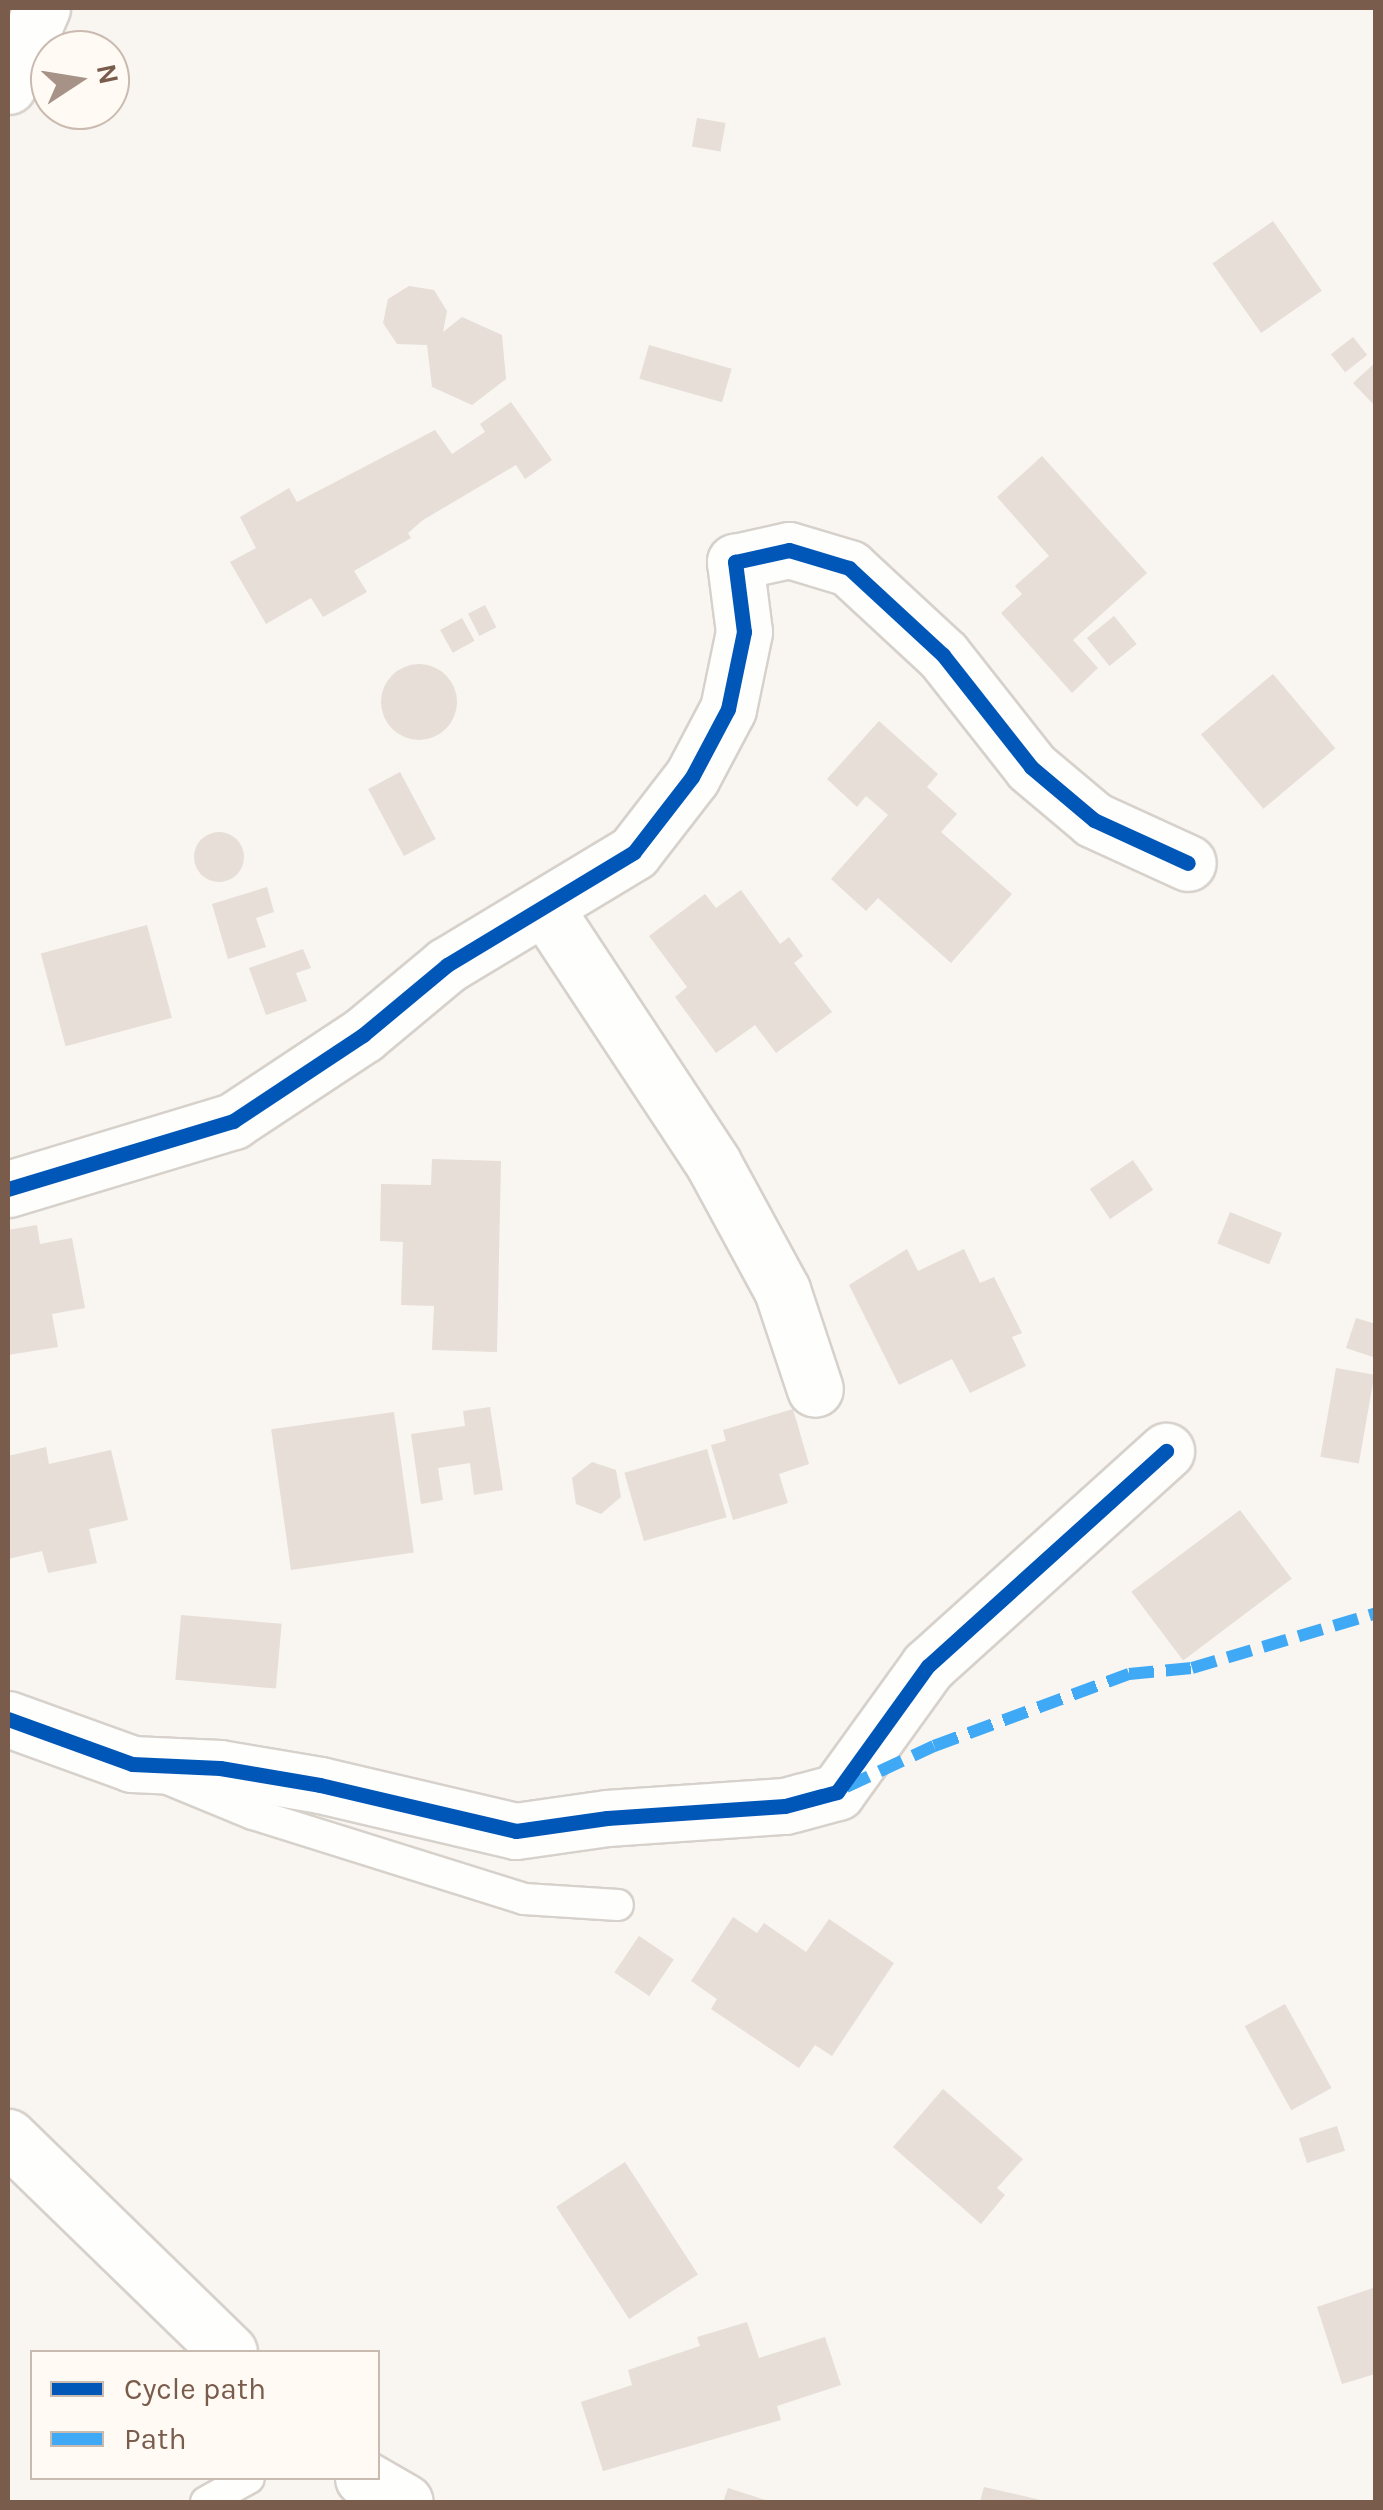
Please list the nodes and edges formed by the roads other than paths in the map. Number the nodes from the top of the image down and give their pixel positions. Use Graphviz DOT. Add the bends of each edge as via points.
graph roads {
  1 [pos="42,8"];
  2 [pos="8,86"];
  3 [pos="1188,863"];
  4 [pos="545,908"];
  5 [pos="8,1189"];
  6 [pos="815,1389"];
  7 [pos="1166,1451"];
  8 [pos="8,1719"];
  9 [pos="132,1764"];
  10 [pos="618,1906"];
  11 [pos="8,2137"];
  12 [pos="227,2350"];
  13 [pos="245,2480"];
  14 [pos="367,2480"];
  15 [pos="206,2502"];
  16 [pos="405,2502"];
  1 -- 2 [label="street"];
  3 -- 4 [label="street" via="1094,820 1031,767 943,654 850,568 790,550 735,562 744,632 728,709 692,777 634,852"];
  4 -- 5 [label="street" via="447,965 363,1035 234,1121"];
  4 -- 6 [label="street" via="714,1164 782,1290"];
  7 -- 9 [label="street" via="928,1666 837,1792 785,1806 607,1818 516,1832 320,1785 220,1768"];
  8 -- 9 [label="street"];
  9 -- 10 [label="lane" via="253,1814 491,1890"];
  11 -- 12 [label="street"];
  13 -- 15 [label="lane"];
  14 -- 16 [label="street"];
}
